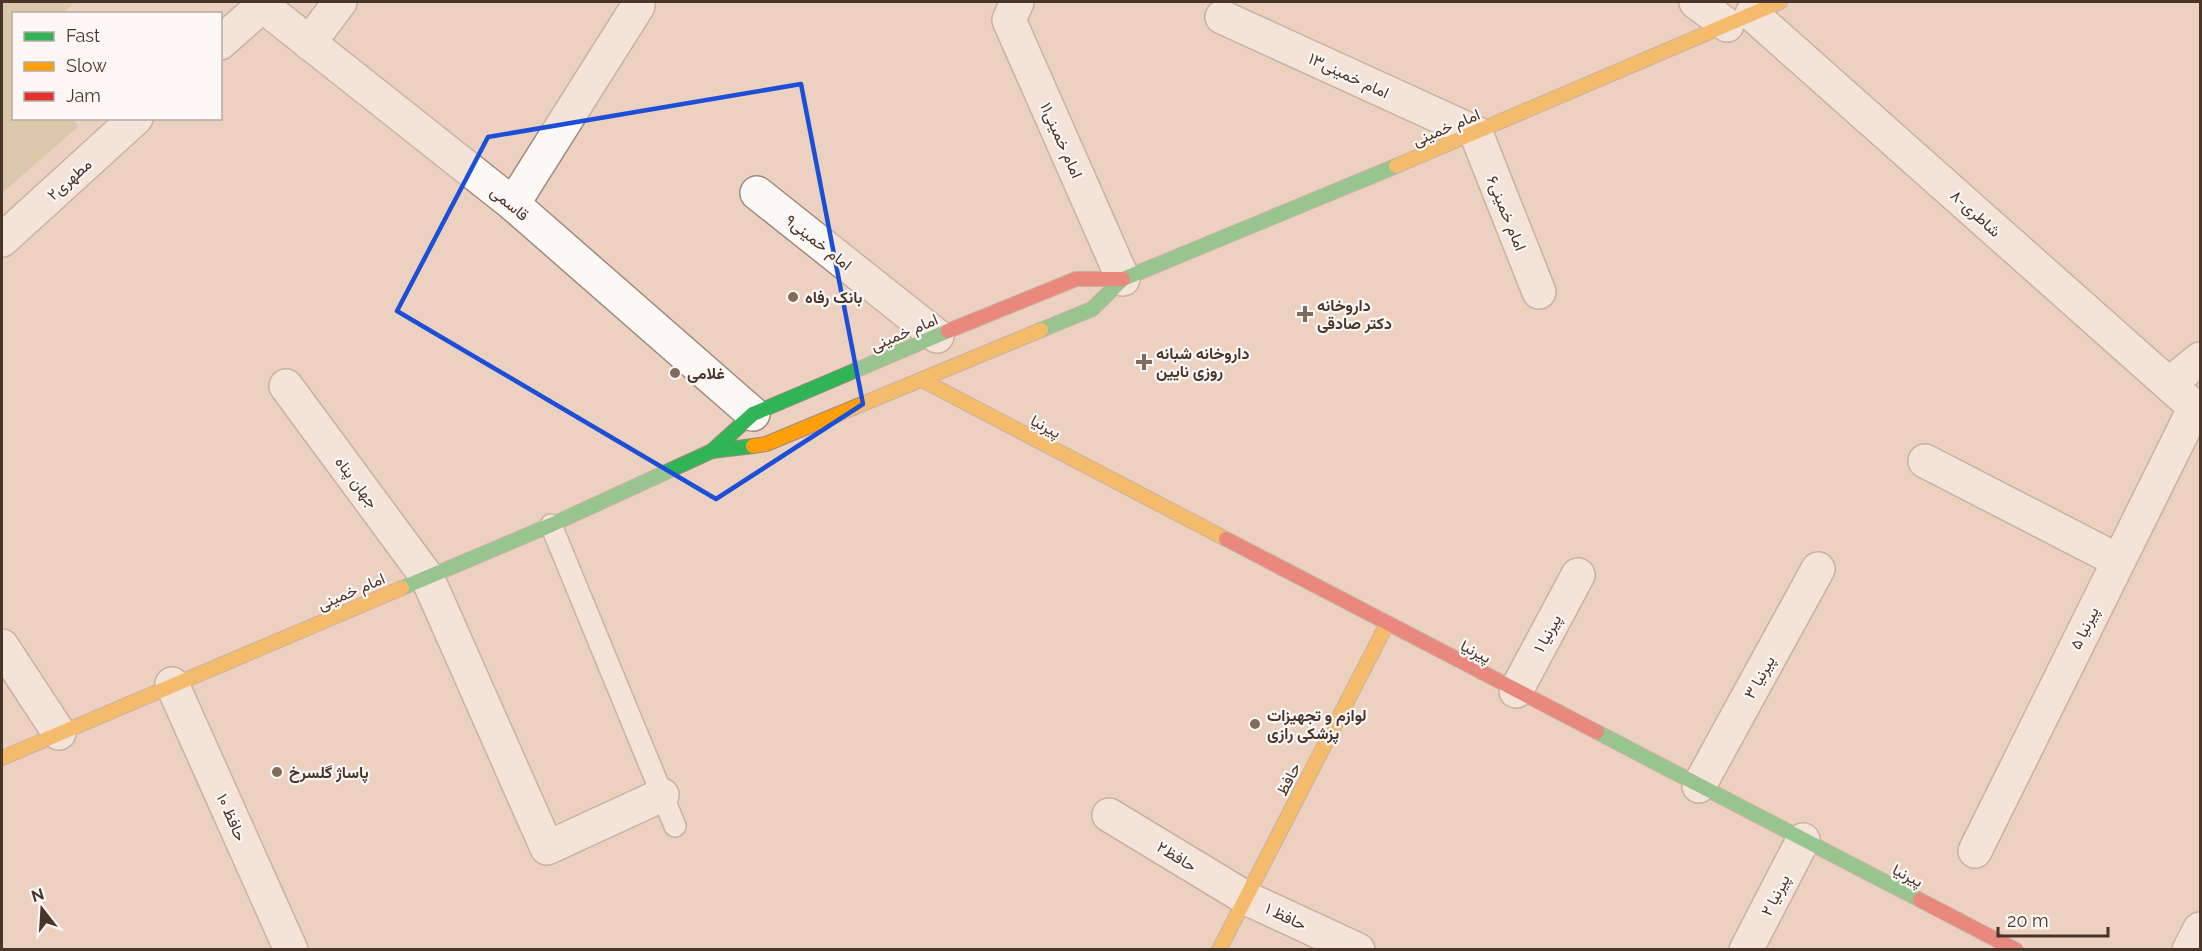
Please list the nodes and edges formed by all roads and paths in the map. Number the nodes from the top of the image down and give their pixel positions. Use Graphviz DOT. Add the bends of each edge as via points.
graph roads {
  1 [pos="340,2"];
  2 [pos="1017,2"];
  3 [pos="1696,2"];
  4 [pos="260,3"];
  5 [pos="638,6"];
  6 [pos="1753,13"];
  7 [pos="1222,17"];
  8 [pos="222,41"];
  9 [pos="309,43"];
  10 [pos="134,120"];
  11 [pos="1476,133"];
  12 [pos="757,193"];
  13 [pos="513,204"];
  14 [pos="2,240"];
  15 [pos="1123,279"];
  16 [pos="1539,292"];
  17 [pos="938,336"];
  18 [pos="2200,359"];
  19 [pos="922,380"];
  20 [pos="2169,384"];
  21 [pos="286,386"];
  22 [pos="2198,410"];
  23 [pos="753,414"];
  24 [pos="712,452"];
  25 [pos="1925,461"];
  26 [pos="551,525"];
  27 [pos="2117,560"];
  28 [pos="1818,569"];
  29 [pos="1578,575"];
  30 [pos="427,577"];
  31 [pos="1387,624"];
  32 [pos="2,646"];
  33 [pos="172,684"];
  34 [pos="1516,691"];
  35 [pos="59,733"];
  36 [pos="2,758"];
  37 [pos="1699,786"];
  38 [pos="662,795"];
  39 [pos="1108,815"];
  40 [pos="675,826"];
  41 [pos="1803,840"];
  42 [pos="1975,851"];
  43 [pos="1246,898"];
  44 [pos="2200,929"];
  45 [pos="291,950"];
  46 [pos="1220,950"];
  47 [pos="1358,950"];
  48 [pos="1746,950"];
  49 [pos="2016,950"];
  50 [pos="2189,950"];
  1 -- 9 [label="street"];
  2 -- 15 [label="street, امام خمینی۱۱" via="1009,21"];
  3 -- 6 [label="street, ۸-شاطری"];
  4 -- 8 [label="street"];
  4 -- 9 [label="street, قاسمی"];
  5 -- 13 [label="street"];
  6 -- 11 [label="main road, امام خمینی"];
  6 -- 20 [label="street, ۸-شاطری"];
  7 -- 11 [label="street, امام خمینی۱۳"];
  9 -- 13 [label="street, قاسمی"];
  10 -- 14 [label="street, مطهری۲"];
  11 -- 15 [label="main road, امام خمینی"];
  11 -- 16 [label="street, امام خمینی۶"];
  12 -- 17 [label="street, امام خمینی۹"];
  13 -- 23 [label="street, قاسمی"];
  15 -- 17 [label="main road, امام خمینی" via="1076,279"];
  15 -- 19 [label="main road, امام خمینی" via="1092,309"];
  17 -- 23 [label="main road, امام خمینی"];
  18 -- 20 [label="street"];
  19 -- 24 [label="main road, امام خمینی" via="766,444"];
  19 -- 31 [label="main road, پیرنیا"];
  20 -- 22 [label="street, ۸-شاطری"];
  21 -- 30 [label="street, جهان پناه"];
  22 -- 27 [label="street, پیرنیا ۵"];
  23 -- 24 [label="main road, امام خمینی"];
  24 -- 26 [label="main road, امام خمینی"];
  25 -- 27 [label="street"];
  26 -- 30 [label="main road, امام خمینی"];
  26 -- 38 [label="lane"];
  27 -- 42 [label="street, پیرنیا ۵"];
  28 -- 37 [label="street, پیرنیا ۳"];
  29 -- 34 [label="street, پیرنیا ۱"];
  30 -- 33 [label="main road, امام خمینی"];
  30 -- 38 [label="street, جهان پناه" via="547,848"];
  31 -- 34 [label="main road, پیرنیا"];
  31 -- 43 [label="main road, حافظ"];
  32 -- 35 [label="street"];
  33 -- 35 [label="main road, امام خمینی"];
  33 -- 45 [label="street, حافظ ۱۰"];
  34 -- 37 [label="main road, پیرنیا"];
  35 -- 36 [label="main road, امام خمینی"];
  37 -- 41 [label="main road, پیرنیا"];
  38 -- 40 [label="lane"];
  39 -- 43 [label="street, حافظ۲"];
  41 -- 48 [label="street, پیرنیا ۲"];
  41 -- 49 [label="main road, پیرنیا"];
  43 -- 46 [label="main road, حافظ"];
  43 -- 47 [label="street, حافظ ۱"];
  44 -- 50 [label="street"];
}
